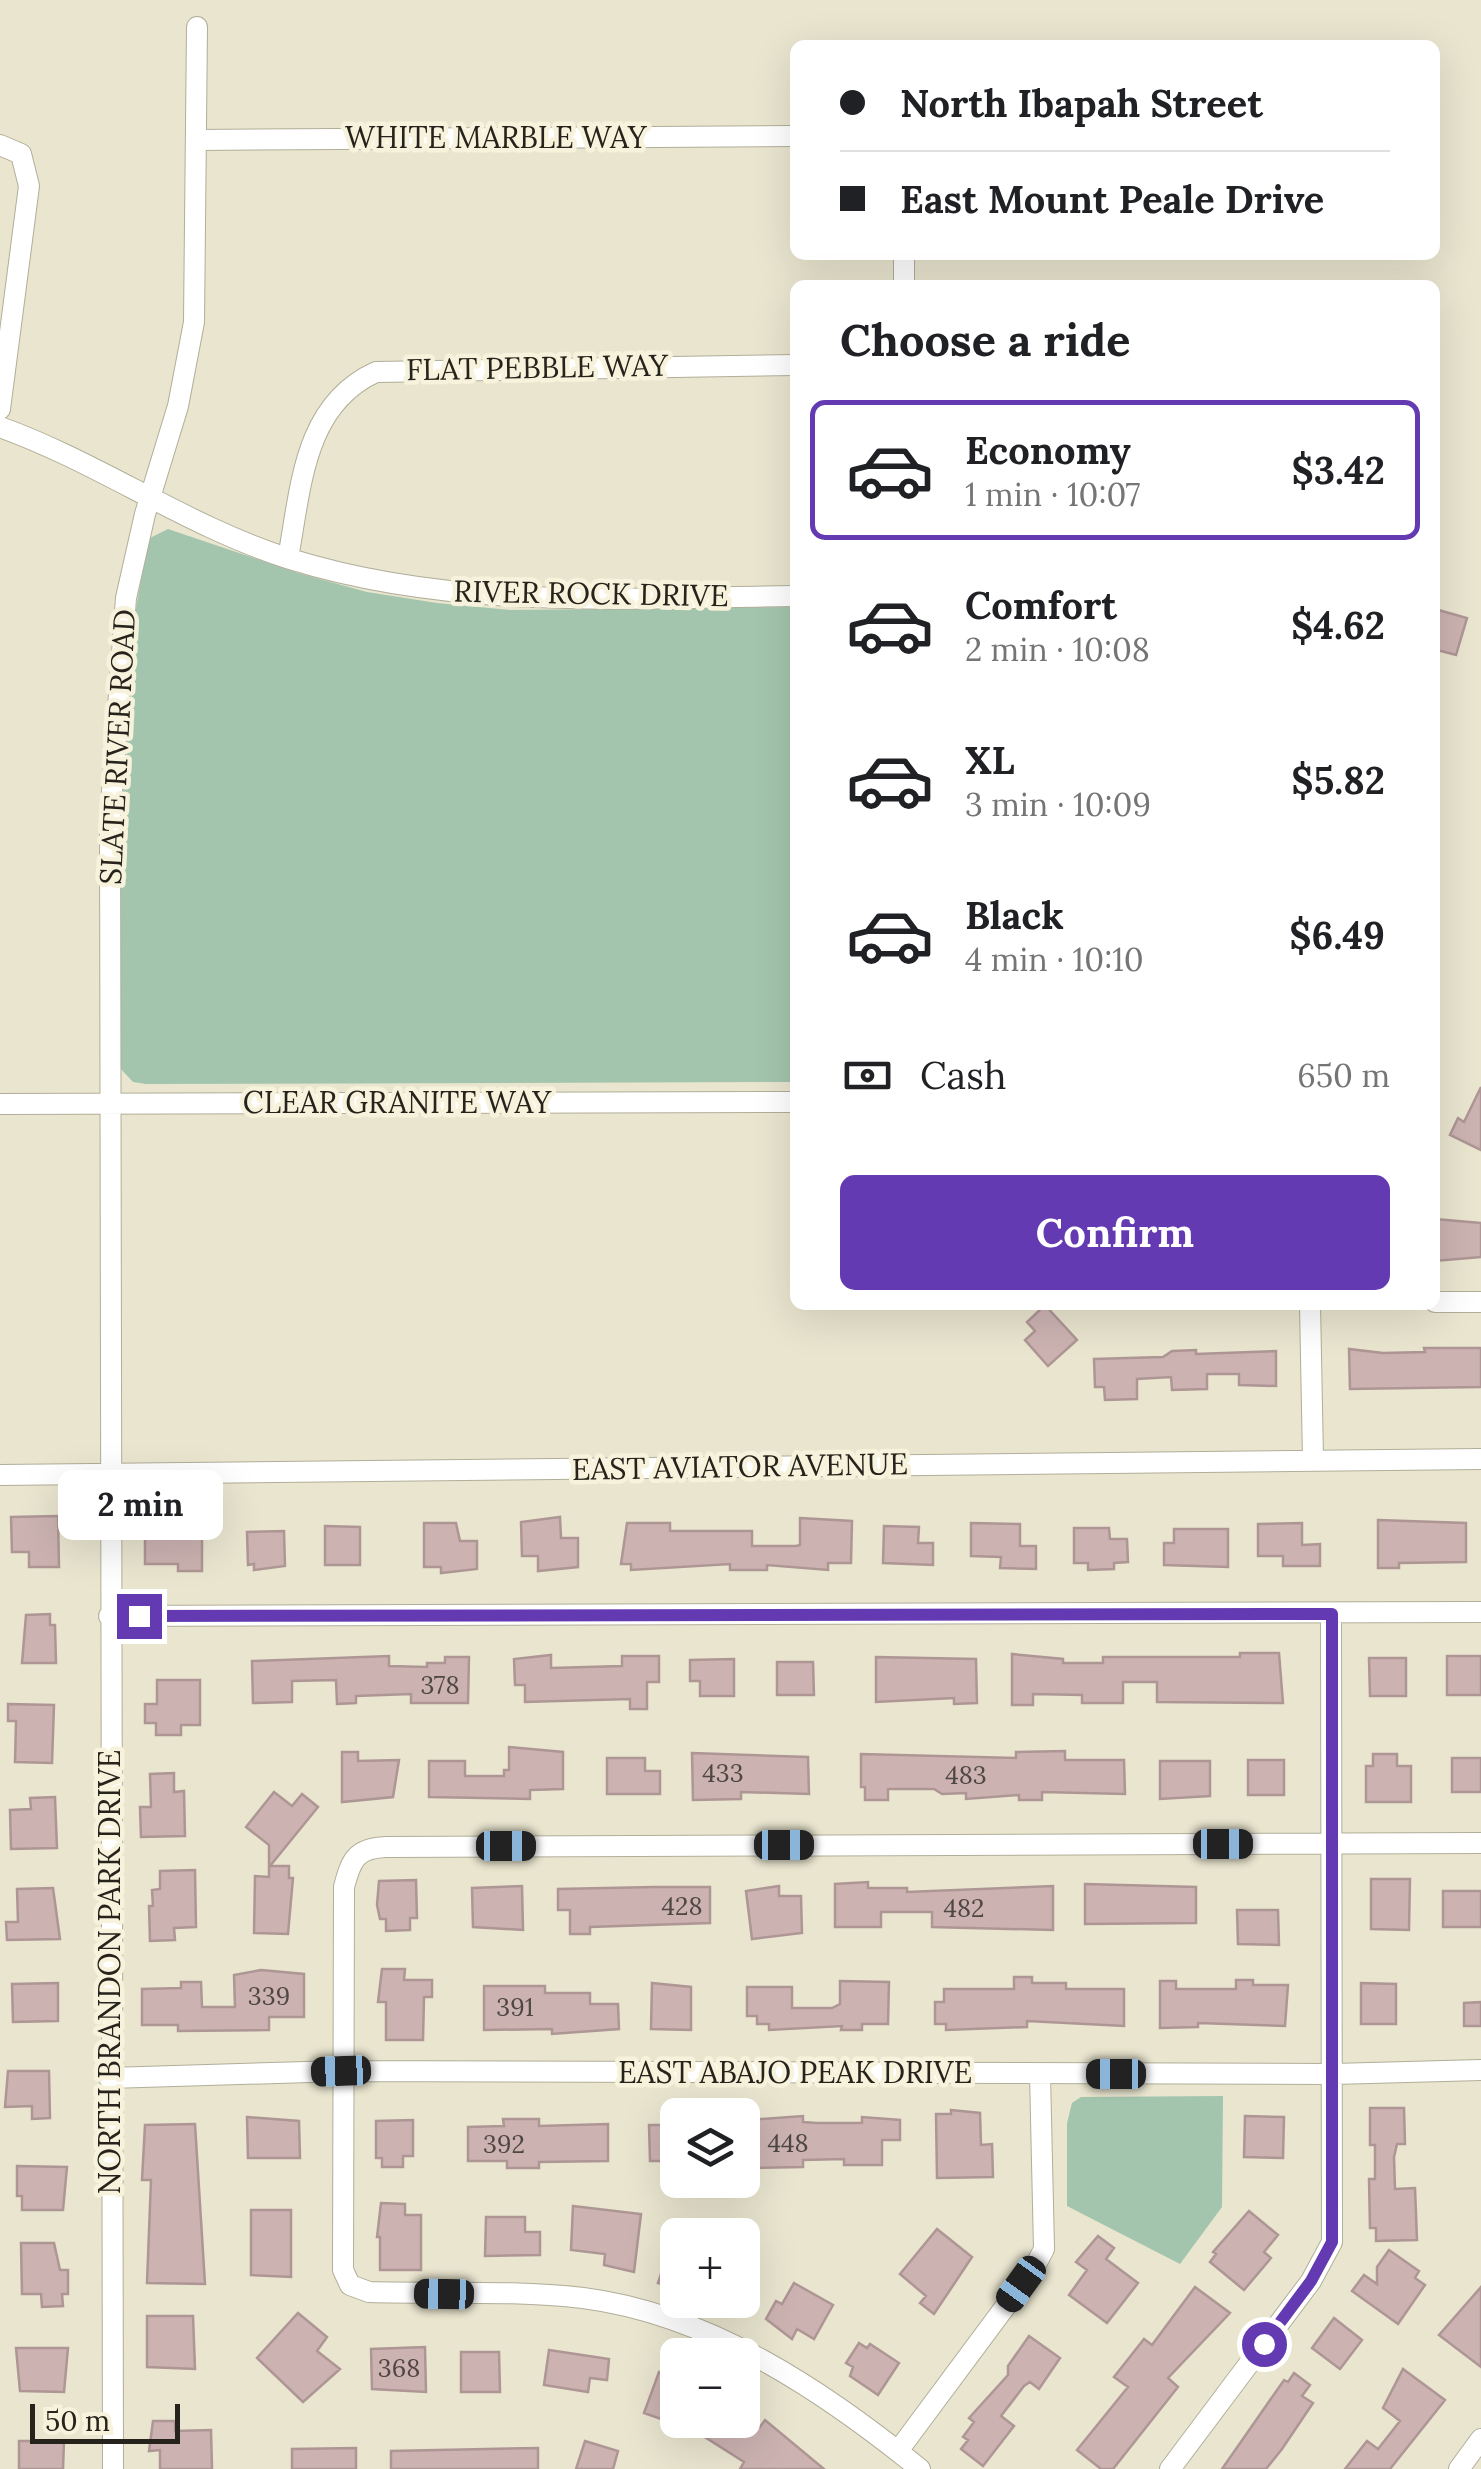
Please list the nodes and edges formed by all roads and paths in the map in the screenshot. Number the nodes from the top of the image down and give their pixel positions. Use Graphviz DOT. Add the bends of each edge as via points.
graph roads {
  1 [pos="198,26"];
  2 [pos="790,136"];
  3 [pos="197,140"];
  4 [pos="0,145"];
  5 [pos="790,365"];
  6 [pos="0,409"];
  7 [pos="0,428"];
  8 [pos="150,497"];
  9 [pos="288,558"];
  10 [pos="790,596"];
  11 [pos="790,1102"];
  12 [pos="0,1104"];
  13 [pos="110,1104"];
  14 [pos="1440,1302"];
  15 [pos="1481,1302"];
  16 [pos="1310,1310"];
  17 [pos="1313,1458"];
  18 [pos="1481,1458"];
  19 [pos="0,1476"];
  20 [pos="111,1476"];
  21 [pos="1481,1612"];
  22 [pos="1332,1614"];
  23 [pos="109,1616"];
  24 [pos="1481,1843"];
  25 [pos="1332,1844"];
  26 [pos="1481,2070"];
  27 [pos="341,2071"];
  28 [pos="1040,2074"];
  29 [pos="1333,2074"];
  30 [pos="109,2078"];
  31 [pos="1481,2439"];
  32 [pos="898,2451"];
  33 [pos="113,2469"];
  34 [pos="920,2469"];
  35 [pos="1170,2469"];
  36 [pos="1460,2469"];
  1 -- 3 [label="street, SLATE RIVER ROAD"];
  2 -- 3 [label="street, WHITE MARBLE WAY"];
  3 -- 8 [label="street, SLATE RIVER ROAD" via="194,322"];
  4 -- 6 [label="street" via="20,154 30,186"];
  5 -- 9 [label="street, FLAT PEBBLE WAY" via="376,372 329,405 317,426"];
  7 -- 8 [label="street, RIVER ROCK DRIVE"];
  8 -- 9 [label="street, RIVER ROCK DRIVE"];
  8 -- 13 [label="street, SLATE RIVER ROAD" via="126,598 114,734"];
  9 -- 10 [label="street, RIVER ROCK DRIVE" via="384,582 497,596"];
  11 -- 13 [label="street, CLEAR GRANITE WAY"];
  12 -- 13 [label="street, CLEAR GRANITE WAY"];
  13 -- 20 [label="street, SLATE RIVER ROAD"];
  14 -- 15 [label="street"];
  16 -- 17 [label="street"];
  17 -- 18 [label="street, EAST AVIATOR AVENUE"];
  17 -- 20 [label="street, EAST AVIATOR AVENUE"];
  19 -- 20 [label="street, EAST AVIATOR AVENUE"];
  20 -- 23 [label="street, NORTH BRANDON PARK DRIVE"];
  21 -- 22 [label="street"];
  22 -- 23 [label="street"];
  22 -- 25 [label="street"];
  23 -- 30 [label="street, NORTH BRANDON PARK DRIVE"];
  24 -- 25 [label="street"];
  25 -- 27 [label="street" via="386,1846 350,1861 344,1887"];
  25 -- 29 [label="street"];
  26 -- 29 [label="street, EAST ABAJO PEAK DRIVE"];
  27 -- 28 [label="street, EAST ABAJO PEAK DRIVE"];
  27 -- 30 [label="street, EAST ABAJO PEAK DRIVE"];
  27 -- 32 [label="street" via="342,2270 350,2285 369,2292 586,2298 649,2313 770,2364"];
  28 -- 29 [label="street, EAST ABAJO PEAK DRIVE"];
  28 -- 32 [label="street" via="1044,2248"];
  29 -- 35 [label="street" via="1332,2242 1311,2281"];
  30 -- 33 [label="street, NORTH BRANDON PARK DRIVE"];
  31 -- 36 [label="street"];
  32 -- 34 [label="street"];
}
